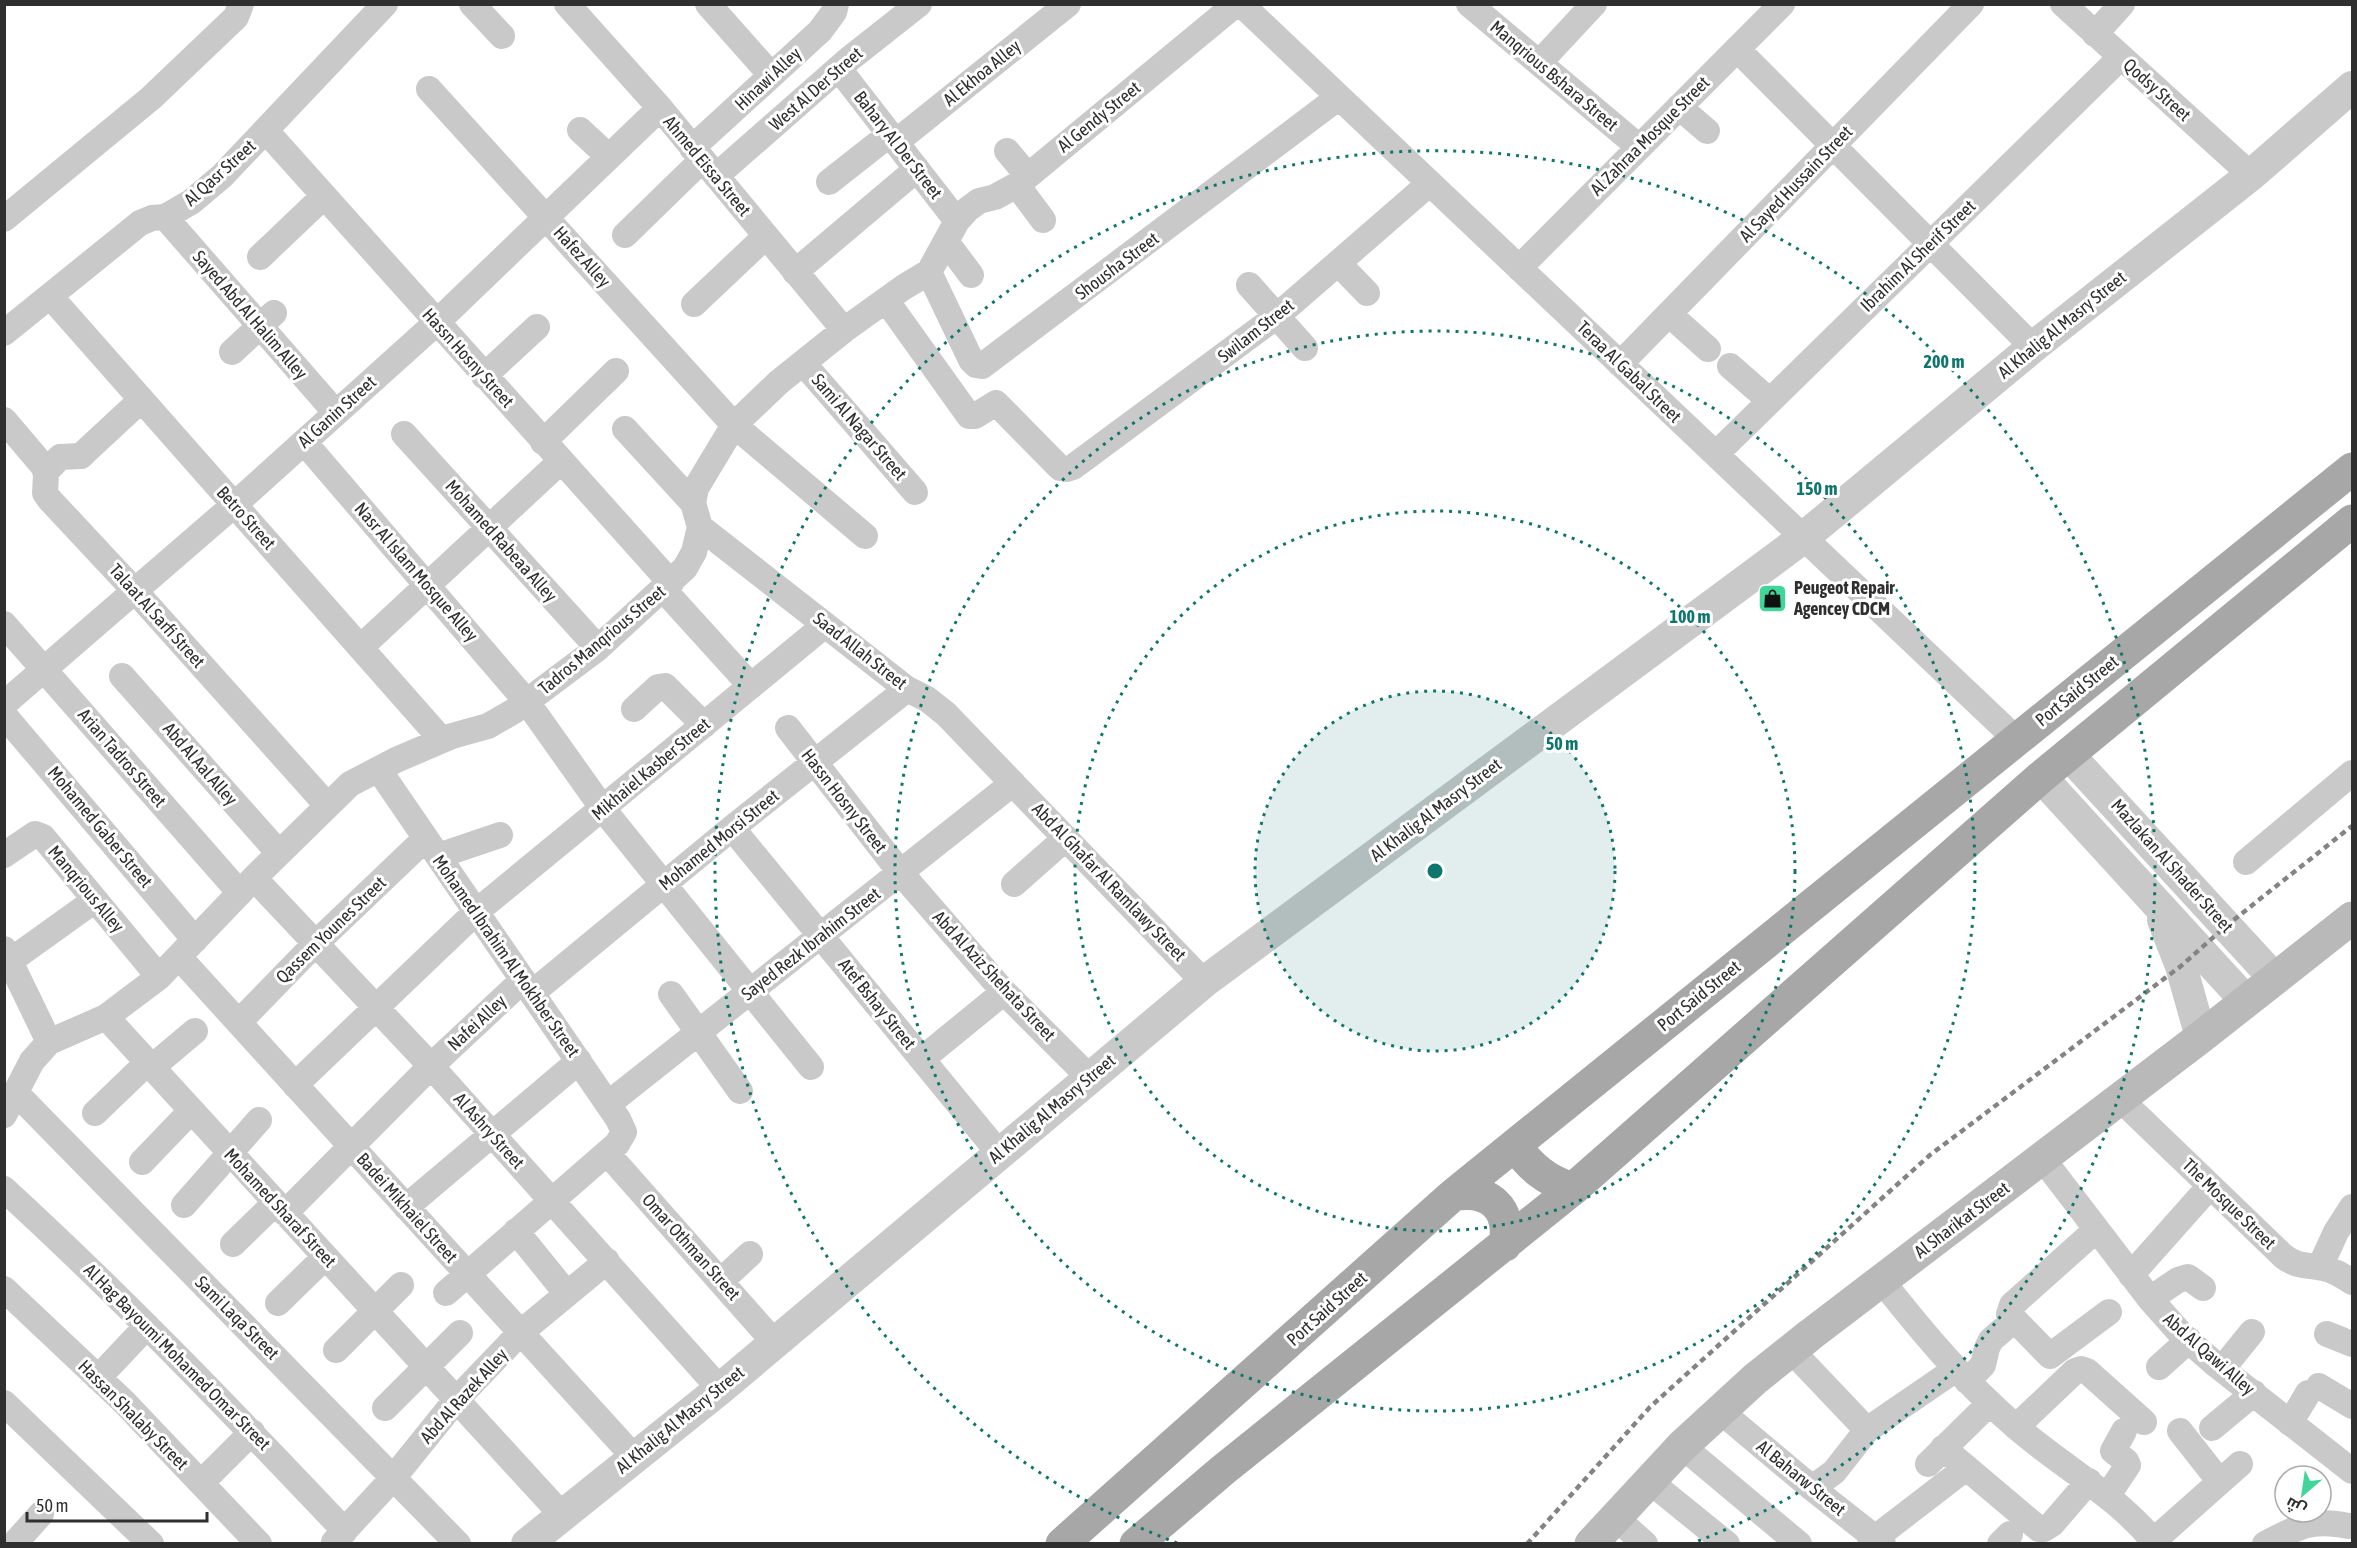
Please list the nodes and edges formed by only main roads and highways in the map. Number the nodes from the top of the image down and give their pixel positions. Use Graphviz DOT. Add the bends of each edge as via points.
graph roads {
  1 [pos="2352,470"];
  2 [pos="2352,521"];
  3 [pos="2352,918"];
  4 [pos="1515,1145"];
  5 [pos="1573,1189"];
  6 [pos="1453,1195"];
  7 [pos="1505,1245"];
  8 [pos="1191,1430"];
  9 [pos="1223,1470"];
  10 [pos="1062,1544"];
  11 [pos="1136,1544"];
  12 [pos="1591,1544"];
  1 -- 4 [label="main road, Port Said Street"];
  2 -- 5 [label="main road" via="2041,777"];
  3 -- 12 [label="main road, Al Sharikat Street" via="1791,1350 1719,1410"];
  4 -- 5 [label="main road" via="1545,1178"];
  4 -- 6 [label="main road, Port Said Street"];
  5 -- 7 [label="main road"];
  6 -- 7 [label="main road" via="1479,1194 1495,1204 1506,1219"];
  6 -- 8 [label="main road, Port Said Street"];
  7 -- 9 [label="main road"];
  8 -- 9 [label="main road"];
  8 -- 10 [label="main road, Port Said Street"];
  9 -- 11 [label="main road"];
}
